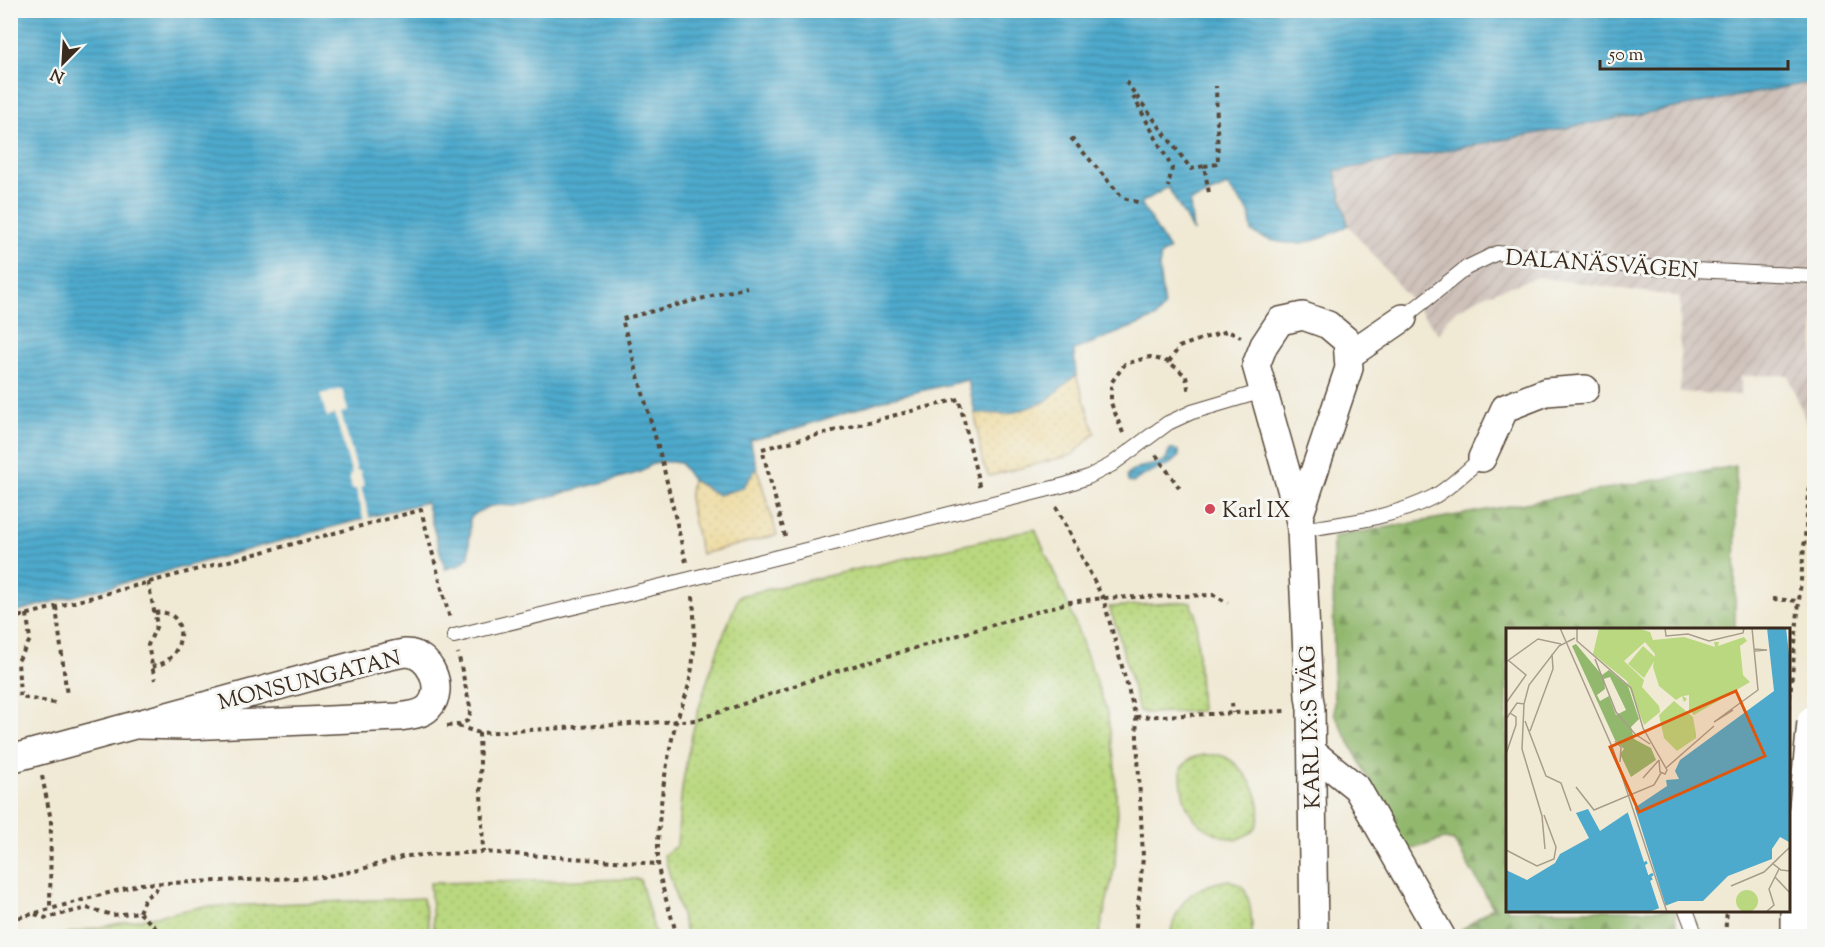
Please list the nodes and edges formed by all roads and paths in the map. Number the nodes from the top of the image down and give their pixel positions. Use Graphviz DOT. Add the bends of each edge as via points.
graph roads {
  1 [pos="1216,86"];
  2 [pos="1071,138"];
  3 [pos="1204,166"];
  4 [pos="1168,187"];
  5 [pos="1209,193"];
  6 [pos="1141,203"];
  7 [pos="1815,276"];
  8 [pos="747,286"];
  9 [pos="1403,318"];
  10 [pos="1264,345"];
  11 [pos="1349,355"];
  12 [pos="1168,362"];
  13 [pos="1585,389"];
  14 [pos="1263,392"];
  15 [pos="1192,412"];
  16 [pos="1815,442"];
  17 [pos="1134,448"];
  18 [pos="1482,458"];
  19 [pos="1160,460"];
  20 [pos="1046,489"];
  21 [pos="1181,490"];
  22 [pos="984,504"];
  23 [pos="1300,524"];
  24 [pos="789,554"];
  25 [pos="690,579"];
  26 [pos="148,582"];
  27 [pos="1102,598"];
  28 [pos="1773,599"];
  29 [pos="1799,601"];
  30 [pos="1228,603"];
  31 [pos="56,607"];
  32 [pos="154,613"];
  33 [pos="27,614"];
  34 [pos="10,619"];
  35 [pos="454,636"];
  36 [pos="152,667"];
  37 [pos="155,680"];
  38 [pos="67,696"];
  39 [pos="1232,702"];
  40 [pos="55,703"];
  41 [pos="1311,709"];
  42 [pos="1233,713"];
  43 [pos="1136,717"];
  44 [pos="1802,719"];
  45 [pos="676,722"];
  46 [pos="138,725"];
  47 [pos="457,725"];
  48 [pos="479,733"];
  49 [pos="1312,752"];
  50 [pos="10,759"];
  51 [pos="40,768"];
  52 [pos="483,852"];
  53 [pos="658,864"];
  54 [pos="159,885"];
  55 [pos="50,909"];
  56 [pos="1687,911"];
  57 [pos="1727,911"];
  58 [pos="140,912"];
  59 [pos="34,914"];
  60 [pos="10,920"];
  61 [pos="164,936"];
  62 [pos="677,936"];
  63 [pos="1135,936"];
  64 [pos="1314,936"];
  65 [pos="1441,936"];
  66 [pos="1696,936"];
  67 [pos="1725,936"];
  68 [pos="1797,936"];
  1 -- 3 [label="path" via="1218,164"];
  2 -- 6 [label="path" via="1123,198"];
  3 -- 4 [label="path" via="1191,169 1126,82 1172,168"];
  3 -- 5 [label="path"];
  7 -- 9 [label="lane, DALANÄSVÄGEN" via="1655,268 1497,253 1466,268"];
  8 -- 25 [label="path" via="622,319"];
  9 -- 11 [label="street, DALANÄSVÄGEN"];
  10 -- 11 [label="street, KARL IX:S VÄG" via="1280,321 1303,315 1328,325 1347,341"];
  10 -- 12 [label="path" via="1227,331 1179,347"];
  10 -- 14 [label="street, KARL IX:S VÄG" via="1256,365"];
  11 -- 23 [label="street, KARL IX:S VÄG" via="1349,368"];
  12 -- 15 [label="path" via="1186,376"];
  12 -- 17 [label="path" via="1150,357 1125,364 1111,383 1111,403 1121,431"];
  13 -- 18 [label="street" via="1546,392 1505,408"];
  14 -- 15 [label="lane"];
  14 -- 23 [label="street, KARL IX:S VÄG"];
  15 -- 17 [label="lane" via="1168,423"];
  16 -- 29 [label="path"];
  17 -- 20 [label="lane" via="1088,477"];
  18 -- 23 [label="lane" via="1437,495 1418,503 1374,518"];
  19 -- 21 [label="path"];
  20 -- 22 [label="lane"];
  20 -- 27 [label="path"];
  22 -- 24 [label="lane"];
  22 -- 24 [label="path" via="959,399 947,402 762,450"];
  23 -- 41 [label="street, KARL IX:S VÄG"];
  24 -- 25 [label="lane"];
  25 -- 35 [label="lane"];
  25 -- 45 [label="path" via="693,659"];
  26 -- 31 [label="path"];
  26 -- 32 [label="path"];
  26 -- 35 [label="path" via="421,510"];
  27 -- 30 [label="path" via="1214,595"];
  27 -- 43 [label="path"];
  27 -- 45 [label="path" via="1070,602 834,672 698,720"];
  28 -- 29 [label="path"];
  29 -- 44 [label="path"];
  31 -- 33 [label="path"];
  31 -- 38 [label="path"];
  32 -- 36 [label="path" via="157,625 148,645"];
  32 -- 36 [label="path" via="169,613 181,634 169,659"];
  33 -- 34 [label="path"];
  33 -- 40 [label="path" via="30,640 18,661 20,697"];
  36 -- 37 [label="path"];
  39 -- 42 [label="path"];
  41 -- 42 [label="path"];
  41 -- 49 [label="street, KARL IX:S VÄG"];
  42 -- 43 [label="path"];
  43 -- 63 [label="path" via="1143,857"];
  44 -- 68 [label="highway, bridge"];
  45 -- 48 [label="path"];
  45 -- 53 [label="path" via="662,796"];
  46 -- 46 [label="street, MONSUNGATAN" via="407,653 422,658 437,685 429,708 414,715"];
  46 -- 50 [label="street, MONSUNGATAN"];
  47 -- 48 [label="path"];
  48 -- 52 [label="path"];
  49 -- 64 [label="street, KARL IX:S VÄG"];
  49 -- 65 [label="street" via="1357,788"];
  51 -- 55 [label="path" via="51,820"];
  52 -- 53 [label="path"];
  52 -- 54 [label="path" via="405,856 323,877"];
  53 -- 62 [label="path"];
  54 -- 55 [label="path" via="141,884"];
  54 -- 58 [label="path" via="145,898"];
  55 -- 59 [label="path"];
  56 -- 66 [label="lane"];
  57 -- 67 [label="path"];
  58 -- 59 [label="path" via="113,915 87,908 46,918"];
  58 -- 61 [label="path"];
  59 -- 60 [label="path"];
}
